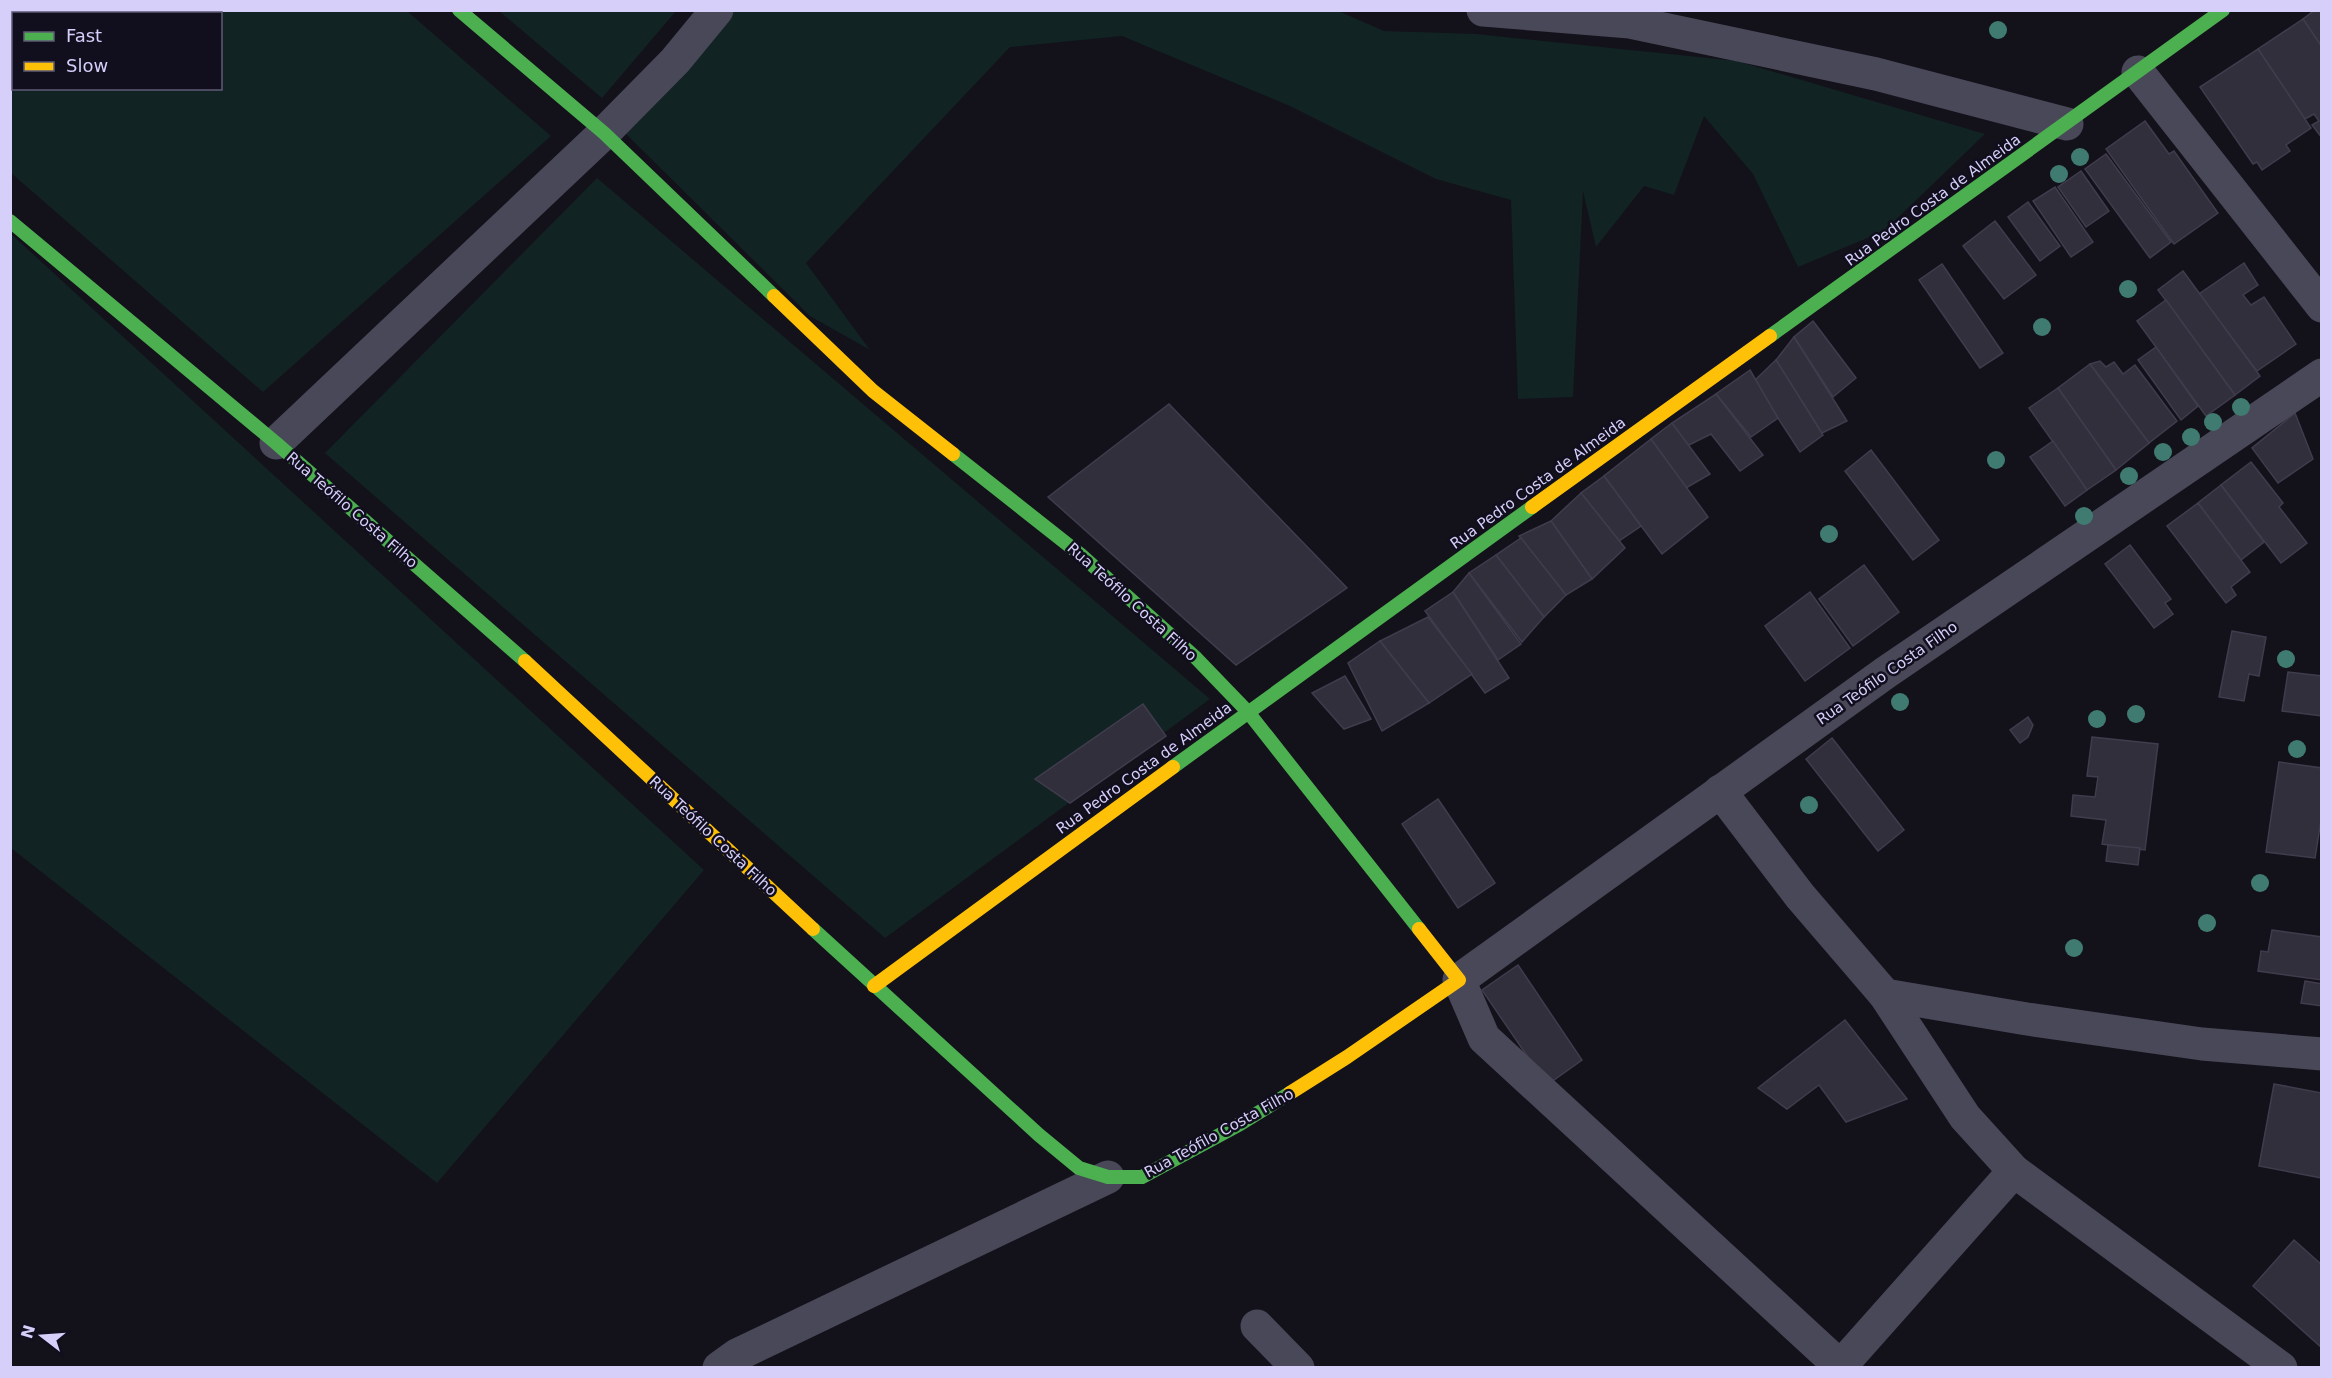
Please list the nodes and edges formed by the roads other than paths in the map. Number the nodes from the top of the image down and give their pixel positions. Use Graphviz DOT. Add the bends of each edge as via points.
graph roads {
  1 [pos="459,10"];
  2 [pos="717,10"];
  3 [pos="1483,10"];
  4 [pos="2223,10"];
  5 [pos="2138,72"];
  6 [pos="2067,124"];
  7 [pos="603,133"];
  8 [pos="10,221"];
  9 [pos="2322,306"];
  10 [pos="2322,375"];
  11 [pos="276,443"];
  12 [pos="1248,712"];
  13 [pos="1720,791"];
  14 [pos="1459,980"];
  15 [pos="874,986"];
  16 [pos="1885,995"];
  17 [pos="2322,1054"];
  18 [pos="2014,1171"];
  19 [pos="1108,1177"];
  20 [pos="1257,1326"];
  21 [pos="1840,1367"];
  22 [pos="719,1368"];
  23 [pos="1298,1368"];
  24 [pos="2281,1368"];
  1 -- 7 [label="street, Rua Teófilo Costa Filho"];
  2 -- 7 [label="street" via="675,61"];
  3 -- 6 [label="street" via="1630,22 1876,74"];
  4 -- 5 [label="street, Rua Pedro Costa de Almeida"];
  5 -- 6 [label="street, Rua Pedro Costa de Almeida"];
  5 -- 9 [label="street"];
  6 -- 12 [label="street, Rua Pedro Costa de Almeida"];
  7 -- 11 [label="street"];
  7 -- 12 [label="street, Rua Teófilo Costa Filho" via="873,391 1080,555 1196,657"];
  8 -- 11 [label="street, Rua Teófilo Costa Filho"];
  10 -- 13 [label="street, Rua Teófilo Costa Filho" via="1885,673"];
  11 -- 15 [label="street, Rua Teófilo Costa Filho" via="515,651"];
  12 -- 14 [label="street, Rua Teófilo Costa Filho"];
  12 -- 15 [label="street, Rua Pedro Costa de Almeida"];
  13 -- 14 [label="street, Rua Teófilo Costa Filho"];
  13 -- 16 [label="street" via="1800,897"];
  14 -- 19 [label="street, Rua Teófilo Costa Filho" via="1240,1124 1142,1177"];
  14 -- 21 [label="street" via="1484,1038"];
  15 -- 19 [label="street, Rua Teófilo Costa Filho" via="1079,1168"];
  16 -- 17 [label="street" via="2202,1044"];
  16 -- 18 [label="street" via="1965,1117"];
  18 -- 21 [label="street"];
  18 -- 24 [label="street"];
  19 -- 22 [label="street" via="737,1355"];
  20 -- 23 [label="street"];
}
